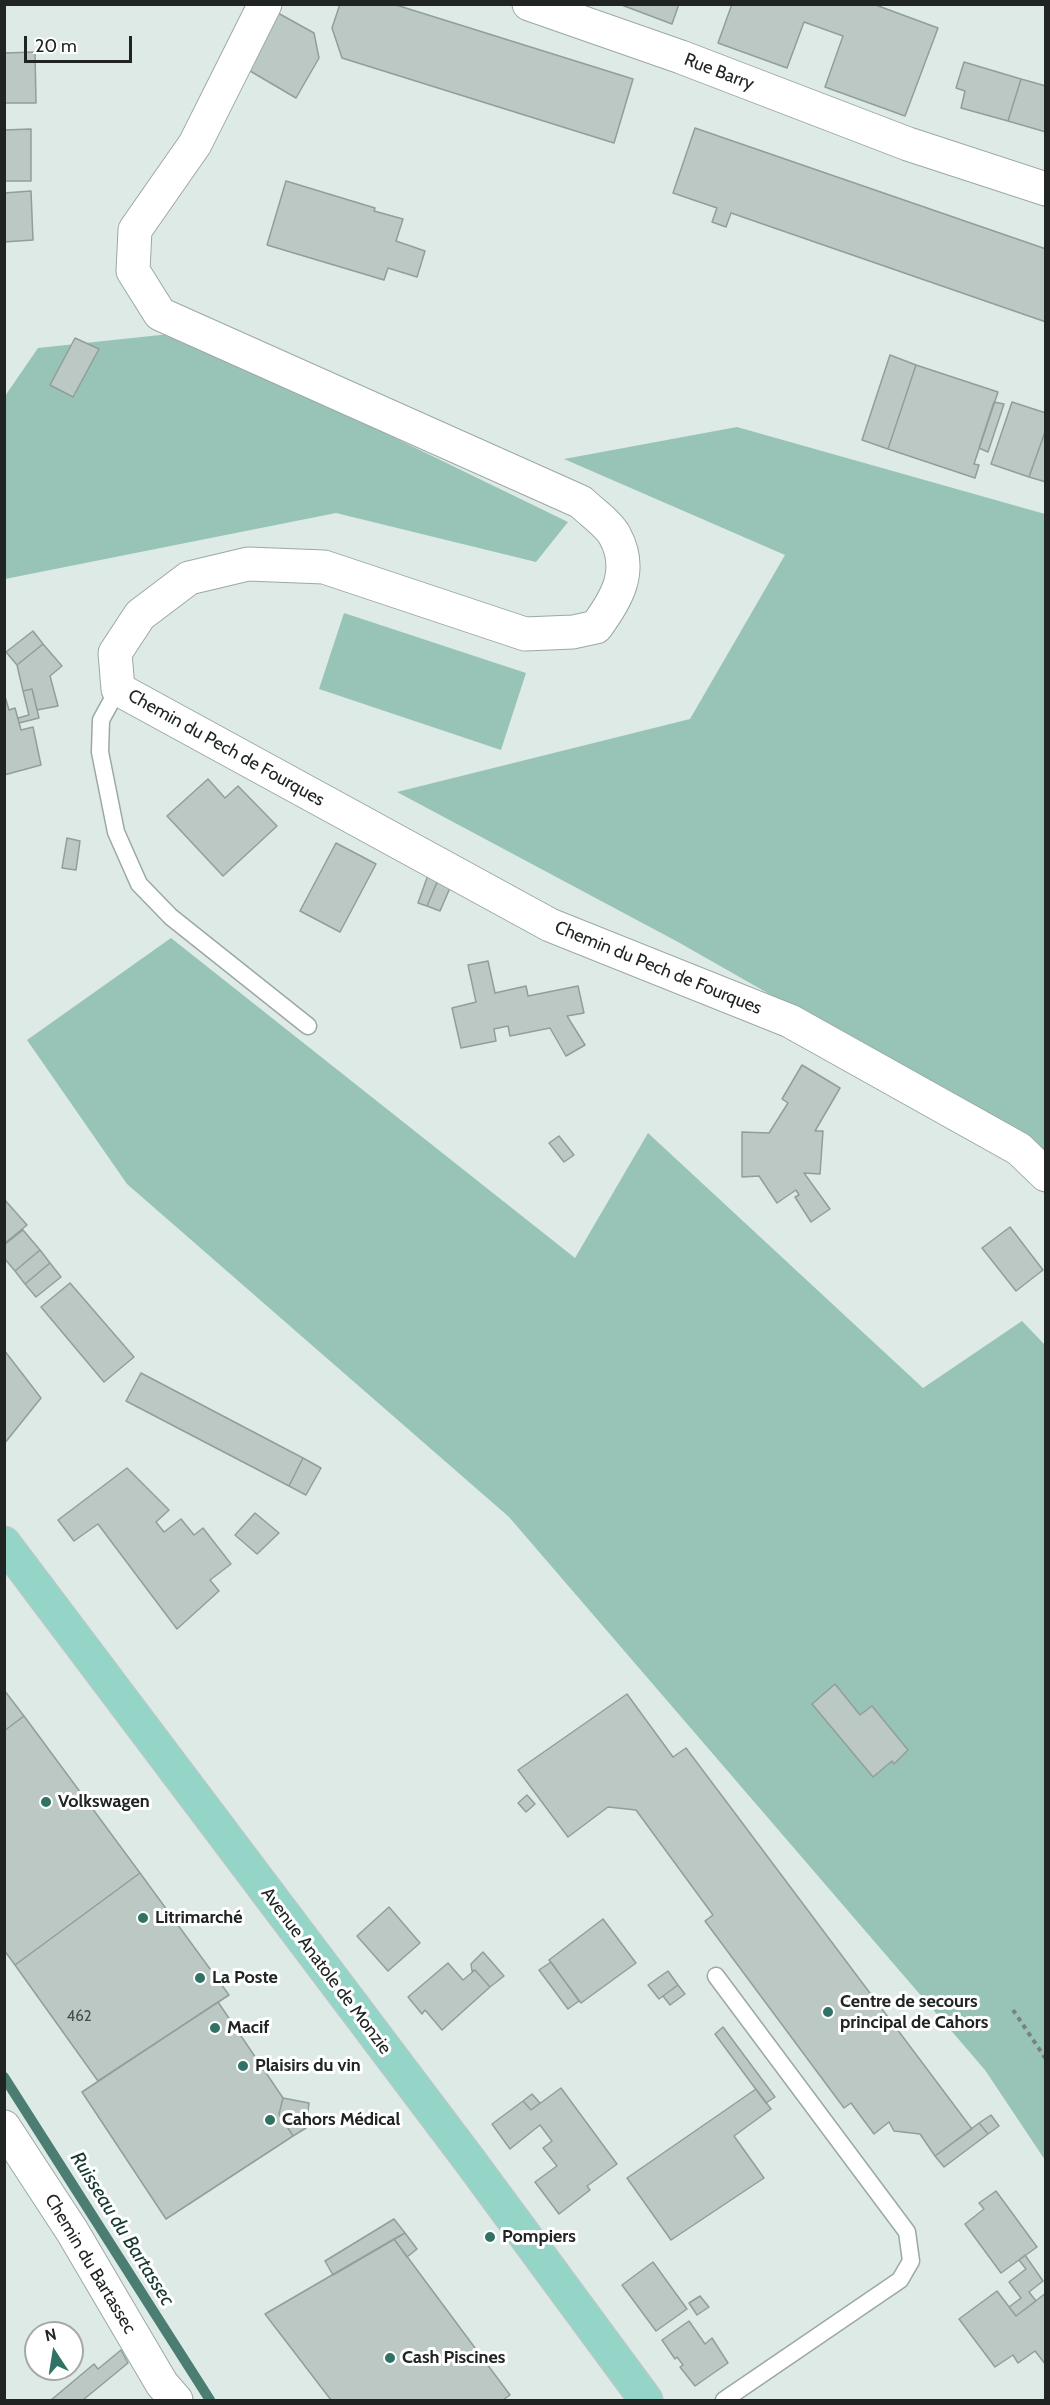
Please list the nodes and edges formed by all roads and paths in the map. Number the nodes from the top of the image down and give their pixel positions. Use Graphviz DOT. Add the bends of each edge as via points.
graph roads {
  1 [pos="265,4"];
  2 [pos="529,4"];
  3 [pos="1046,189"];
  4 [pos="118,689"];
  5 [pos="308,1026"];
  6 [pos="1046,1176"];
  7 [pos="4,1543"];
  8 [pos="716,1976"];
  9 [pos="1012,2010"];
  10 [pos="1046,2059"];
  11 [pos="4,2127"];
  12 [pos="167,2395"];
  13 [pos="646,2400"];
  14 [pos="724,2400"];
  1 -- 4 [label="street, Chemin du Pech de Fourques" via="195,144 135,230 133,271 143,290 160,314 581,502 615,535 624,567 616,601 596,627 525,634 324,567 248,564 189,578 140,615 115,653"];
  2 -- 3 [label="street, Rue Barry" via="908,144"];
  4 -- 5 [label="lane" via="101,720 100,752 116,832 139,884 171,916"];
  4 -- 6 [label="street, Chemin du Pech de Fourques" via="550,925 790,1021 1019,1149"];
  7 -- 13 [label="main road, Avenue Anatole de Monzie"];
  8 -- 14 [label="lane" via="907,2232 911,2260 900,2280"];
  9 -- 10 [label="path"];
  11 -- 12 [label="street, Chemin du Bartassec" via="72,2231"];
}
